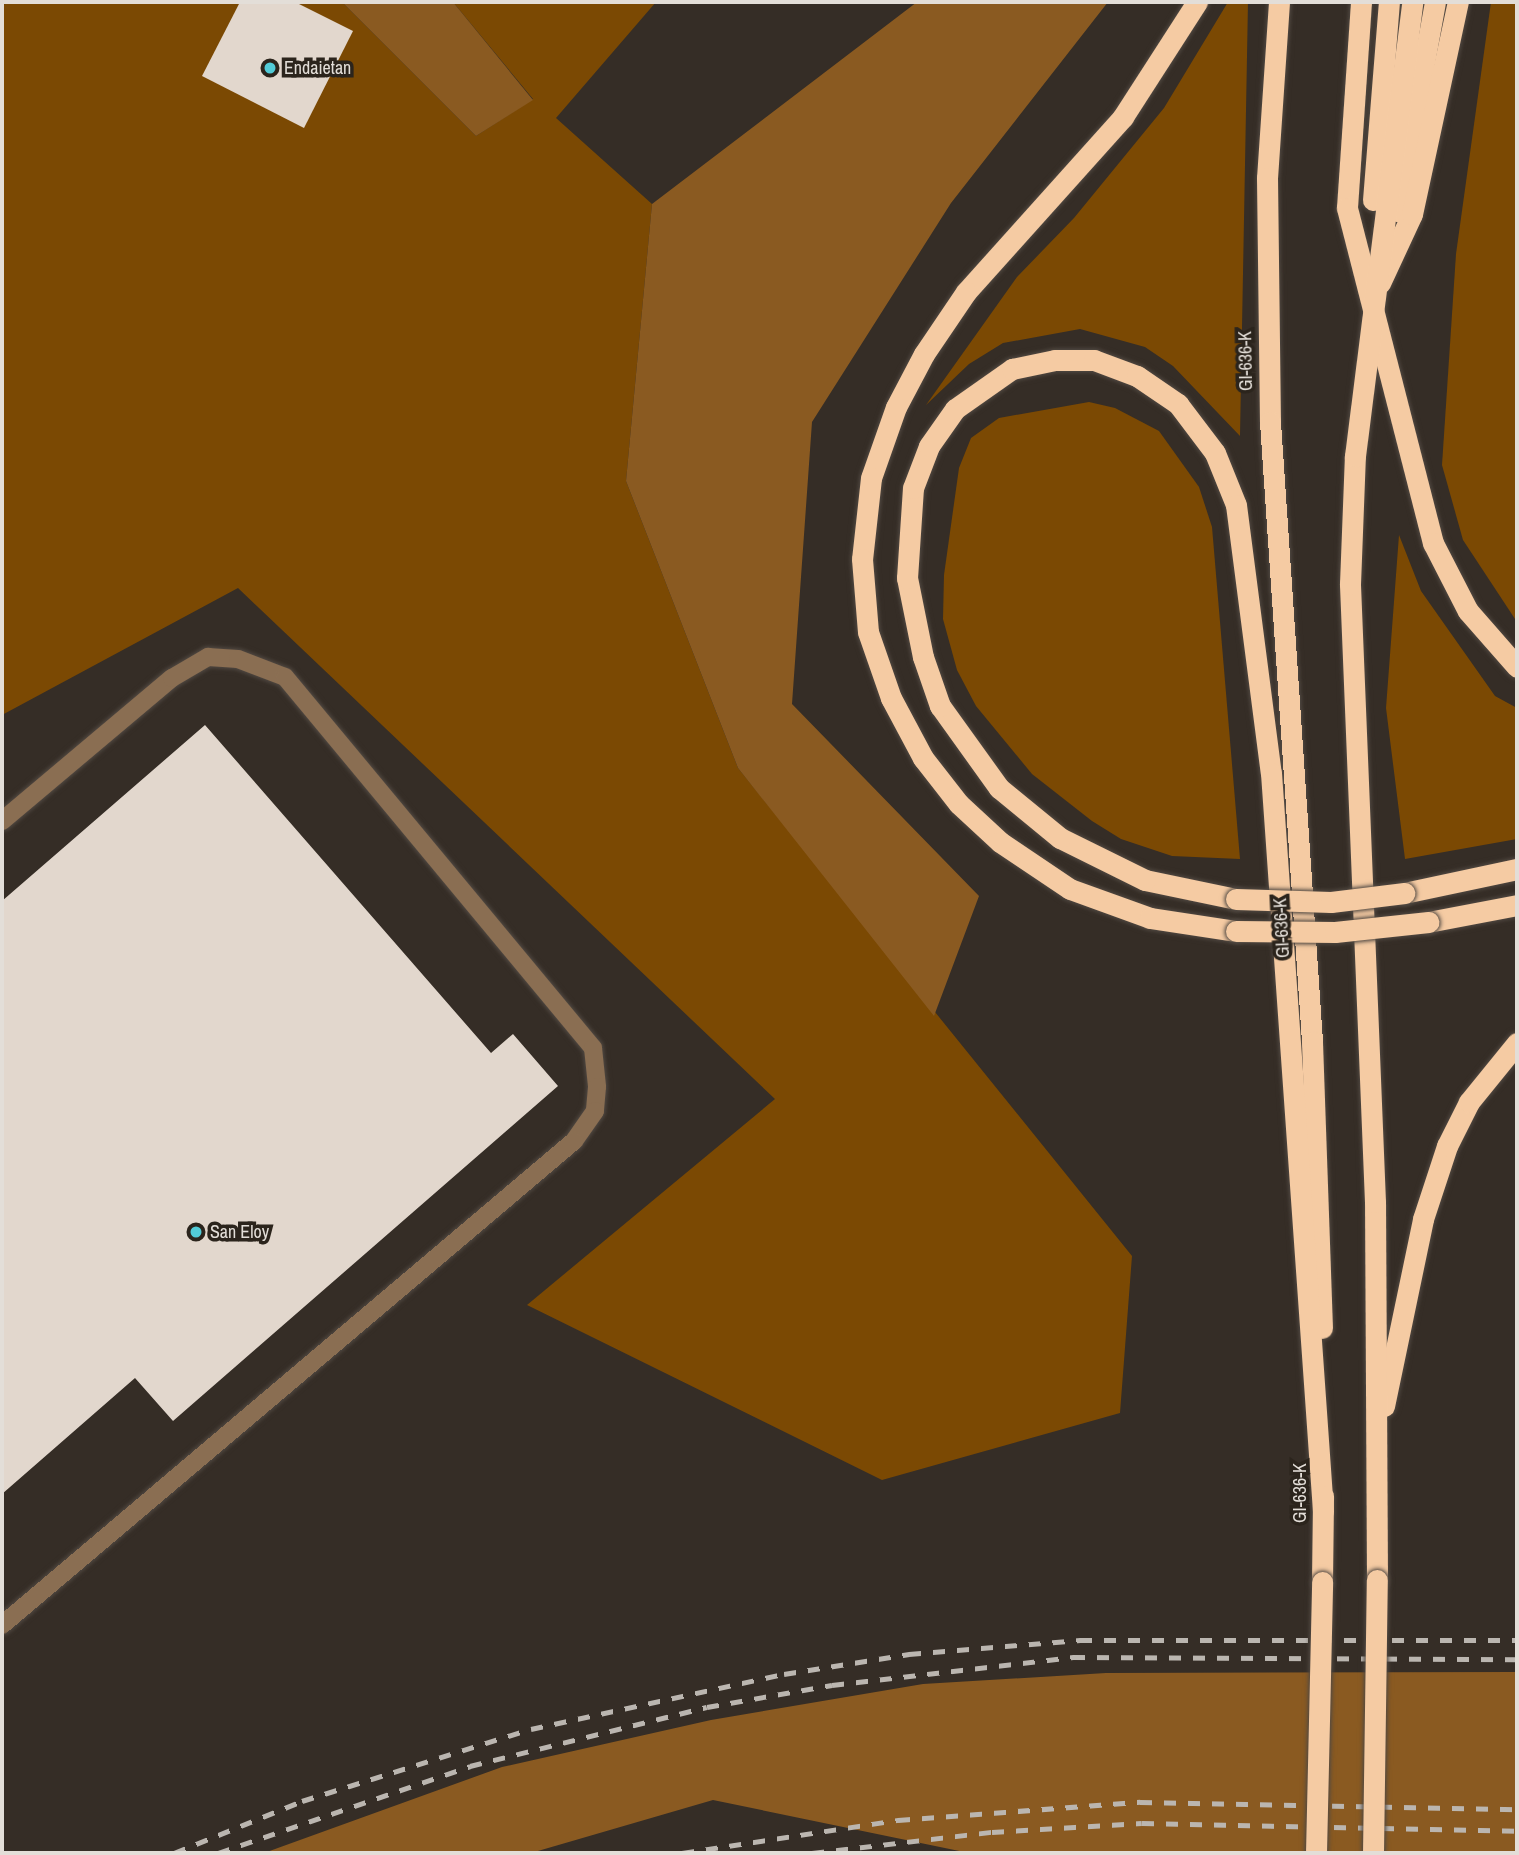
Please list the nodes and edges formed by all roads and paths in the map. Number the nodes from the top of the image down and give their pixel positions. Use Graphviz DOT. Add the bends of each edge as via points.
graph roads {
  1 [pos="1197,2"];
  2 [pos="1279,2"];
  3 [pos="1361,2"];
  4 [pos="1389,2"];
  5 [pos="1412,2"];
  6 [pos="1434,2"];
  7 [pos="1458,2"];
  8 [pos="1372,300"];
  9 [pos="1517,667"];
  10 [pos="2,821"];
  11 [pos="1517,869"];
  12 [pos="1517,905"];
  13 [pos="1517,1043"];
  14 [pos="1377,1435"];
  15 [pos="1323,1511"];
  16 [pos="2,1625"];
  17 [pos="1317,1853"];
  18 [pos="1373,1853"];
  1 -- 12 [label="highway, bridge" via="1123,117 966,292 924,354 896,407 872,478 862,559 868,632 891,698 923,758 958,804 1000,842 1070,889 1150,918 1236,932 1335,932 1428,922"];
  2 -- 15 [label="highway, GI-636-K" via="1267,178 1270,422 1312,1042"];
  3 -- 8 [label="highway" via="1347,208"];
  4 -- 8 [label="highway" via="1377,99"];
  5 -- 8 [label="highway"];
  6 -- 8 [label="highway" via="1398,207"];
  7 -- 8 [label="highway" via="1412,215"];
  8 -- 9 [label="highway" via="1433,543 1468,611"];
  8 -- 14 [label="highway" via="1355,456 1350,584 1375,1202"];
  10 -- 16 [label="lane" via="172,678 208,657 238,659 285,677 593,1048 597,1087 595,1111 574,1141"];
  11 -- 15 [label="highway, bridge" via="1331,902 1236,899 1145,880 1060,838 999,788 940,706 923,657 907,578 913,488 929,446 955,409 1012,369 1055,360 1094,360 1138,376 1178,404 1215,453 1237,505 1271,773"];
  13 -- 14 [label="highway" via="1469,1102 1447,1146 1423,1219 1404,1330"];
  14 -- 18 [label="highway, bridge"];
  15 -- 17 [label="highway, GI-636-K, bridge"];
}
